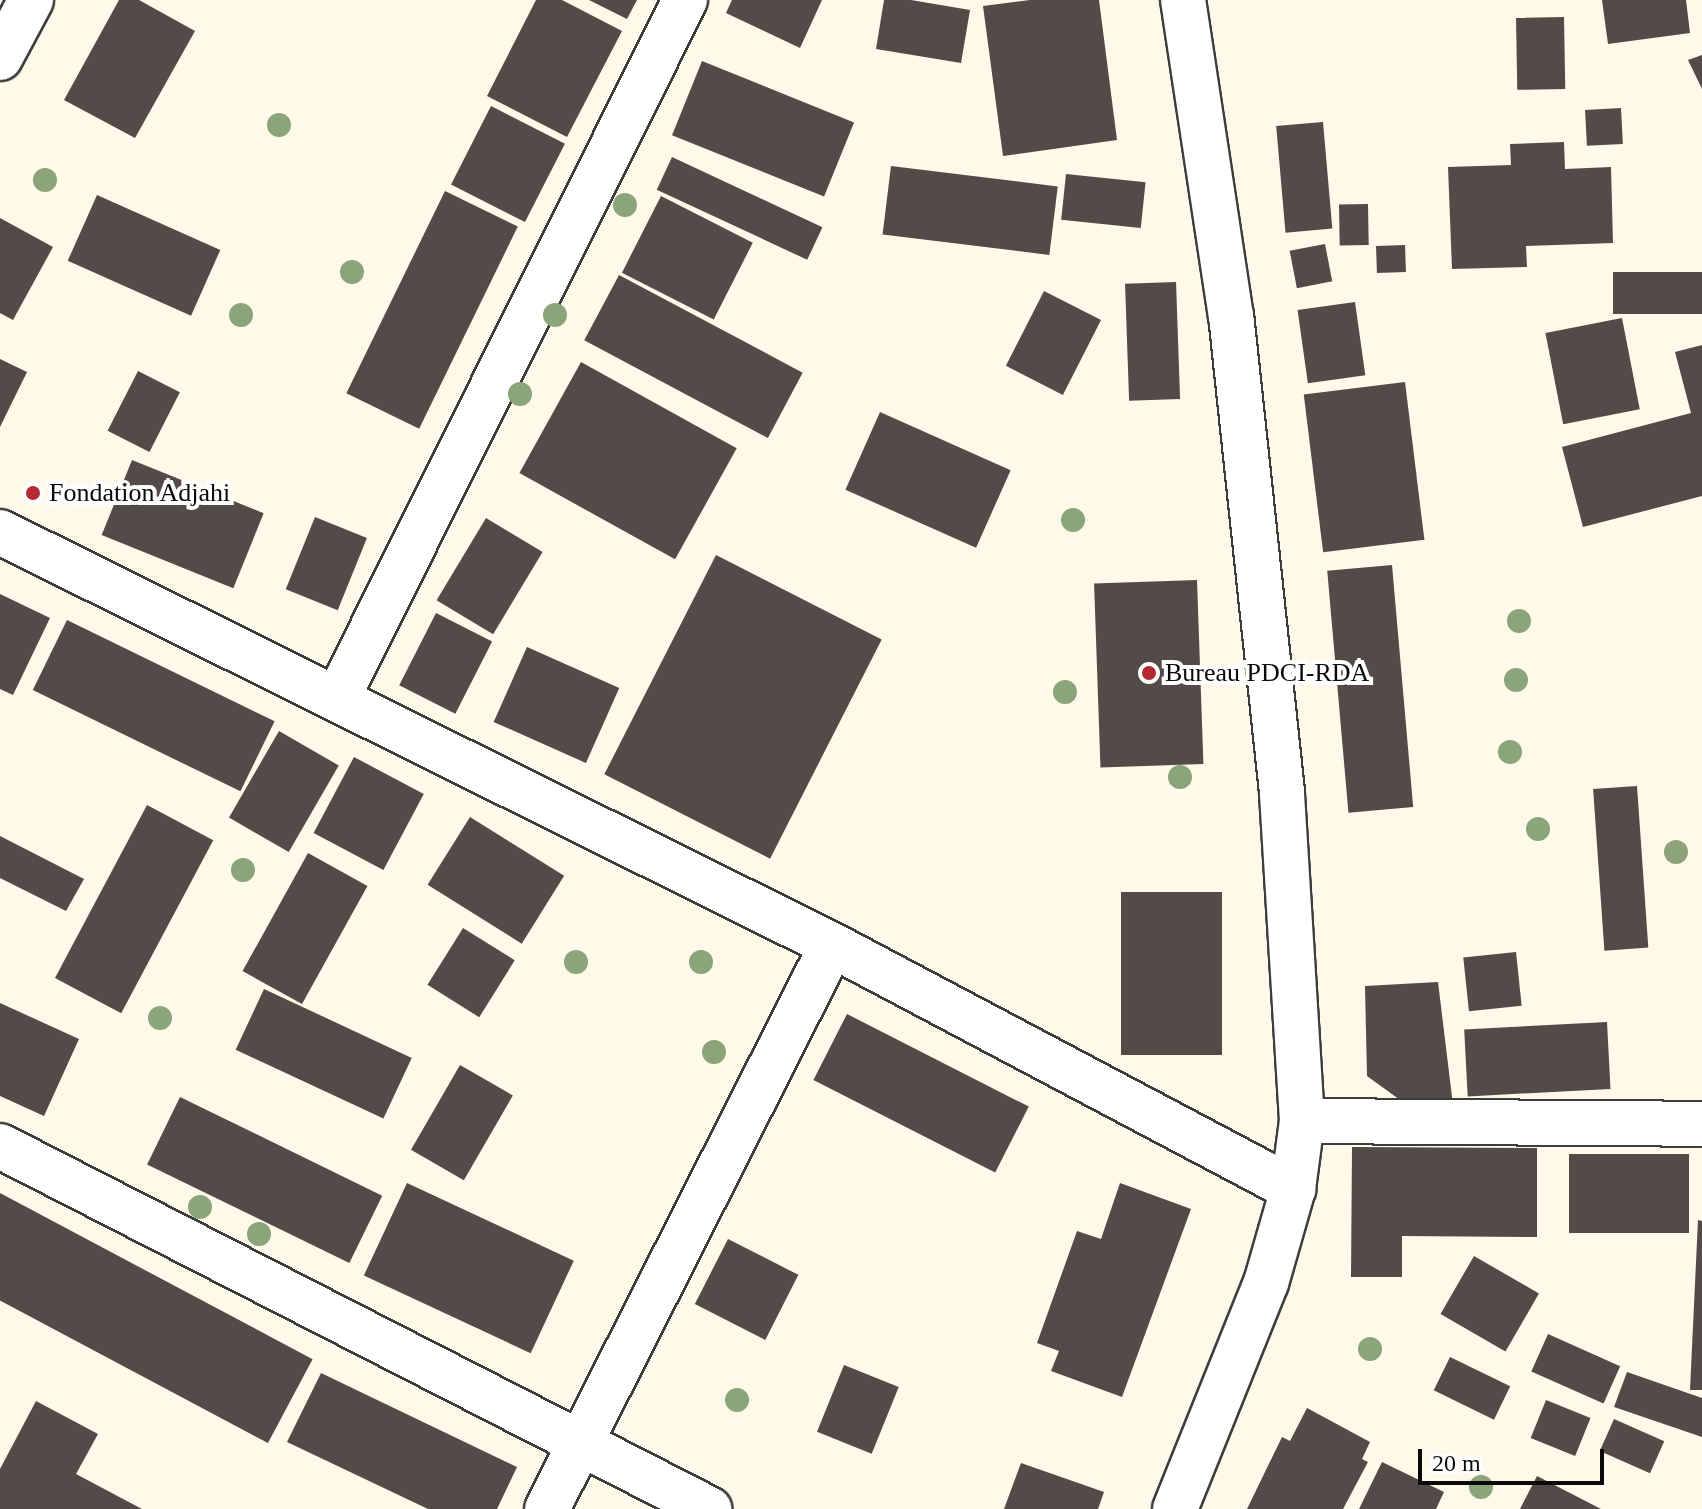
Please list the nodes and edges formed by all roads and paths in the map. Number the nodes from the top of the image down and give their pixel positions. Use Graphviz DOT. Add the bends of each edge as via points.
graph roads {
  1 [pos="31,0"];
  2 [pos="685,0"];
  3 [pos="1183,0"];
  4 [pos="0,58"];
  5 [pos="0,532"];
  6 [pos="337,699"];
  7 [pos="832,945"];
  8 [pos="1302,1121"];
  9 [pos="1702,1124"];
  10 [pos="0,1146"];
  11 [pos="1293,1189"];
  12 [pos="582,1443"];
  13 [pos="547,1509"];
  14 [pos="709,1509"];
  15 [pos="1175,1509"];
  1 -- 4 [label="street"];
  2 -- 6 [label="street"];
  3 -- 8 [label="street" via="1240,396 1282,792"];
  5 -- 6 [label="street"];
  6 -- 7 [label="street"];
  7 -- 11 [label="street"];
  7 -- 12 [label="street"];
  8 -- 9 [label="street"];
  8 -- 11 [label="street"];
  10 -- 12 [label="street"];
  11 -- 15 [label="street" via="1266,1283"];
  12 -- 13 [label="street"];
  12 -- 14 [label="street"];
}
